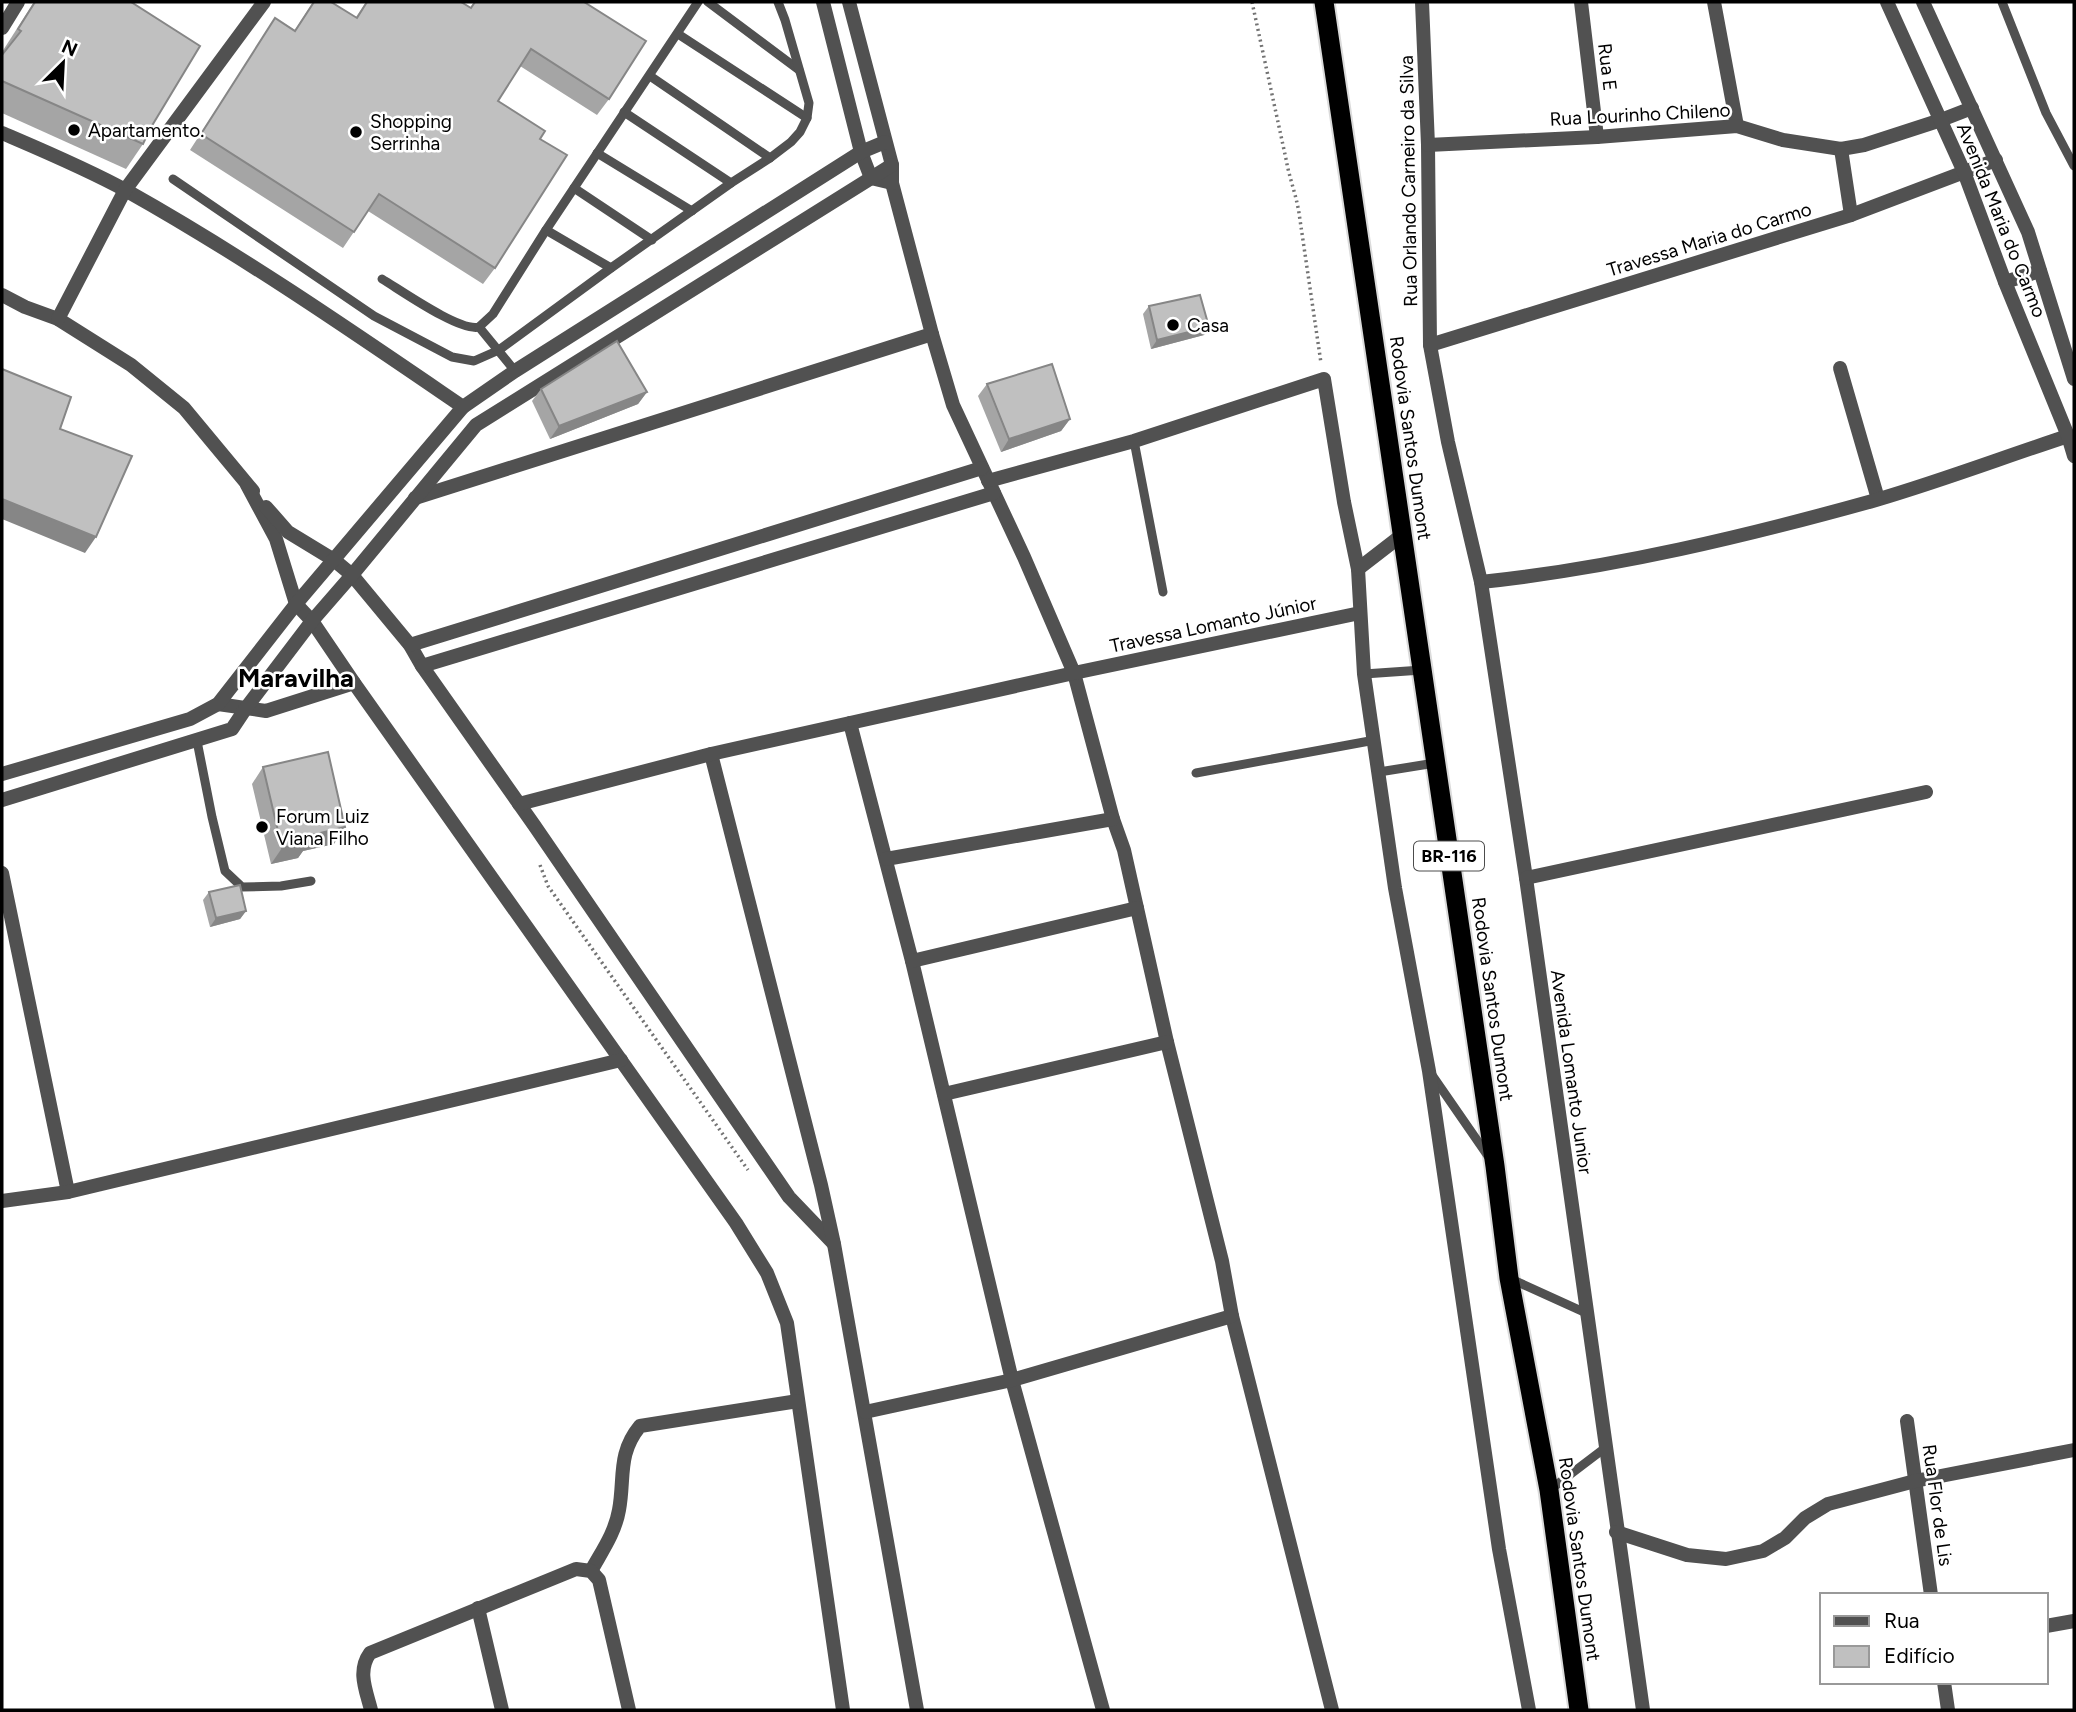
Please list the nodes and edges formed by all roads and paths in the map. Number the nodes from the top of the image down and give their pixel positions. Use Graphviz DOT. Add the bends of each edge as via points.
graph roads {
  1 [pos="18,2"];
  2 [pos="264,2"];
  3 [pos="698,2"];
  4 [pos="708,2"];
  5 [pos="778,2"];
  6 [pos="823,2"];
  7 [pos="849,2"];
  8 [pos="1252,2"];
  9 [pos="1324,2"];
  10 [pos="1422,2"];
  11 [pos="1581,2"];
  12 [pos="1714,2"];
  13 [pos="1887,2"];
  14 [pos="1923,2"];
  15 [pos="2002,2"];
  16 [pos="2,27"];
  17 [pos="678,34"];
  18 [pos="799,70"];
  19 [pos="650,76"];
  20 [pos="1972,108"];
  21 [pos="624,112"];
  22 [pos="807,118"];
  23 [pos="1941,120"];
  24 [pos="1737,126"];
  25 [pos="2,133"];
  26 [pos="1597,136"];
  27 [pos="885,142"];
  28 [pos="1428,145"];
  29 [pos="1841,149"];
  30 [pos="861,152"];
  31 [pos="597,153"];
  32 [pos="770,158"];
  33 [pos="1996,160"];
  34 [pos="892,165"];
  35 [pos="2074,166"];
  36 [pos="1964,172"];
  37 [pos="871,178"];
  38 [pos="173,179"];
  39 [pos="731,183"];
  40 [pos="891,183"];
  41 [pos="574,188"];
  42 [pos="125,190"];
  43 [pos="692,211"];
  44 [pos="1851,215"];
  45 [pos="546,230"];
  46 [pos="652,240"];
  47 [pos="611,268"];
  48 [pos="2040,271"];
  49 [pos="382,279"];
  50 [pos="2006,282"];
  51 [pos="2,295"];
  52 [pos="58,320"];
  53 [pos="479,327"];
  54 [pos="932,334"];
  55 [pos="1430,345"];
  56 [pos="499,350"];
  57 [pos="1840,368"];
  58 [pos="515,371"];
  59 [pos="2074,379"];
  60 [pos="1324,380"];
  61 [pos="529,391"];
  62 [pos="463,407"];
  63 [pos="476,425"];
  64 [pos="2068,436"];
  65 [pos="1134,441"];
  66 [pos="1448,442"];
  67 [pos="2074,456"];
  68 [pos="988,481"];
  69 [pos="247,485"];
  70 [pos="415,498"];
  71 [pos="1878,499"];
  72 [pos="1402,536"];
  73 [pos="334,560"];
  74 [pos="1358,569"];
  75 [pos="352,575"];
  76 [pos="1481,582"];
  77 [pos="1163,592"];
  78 [pos="296,604"];
  79 [pos="1360,613"];
  80 [pos="312,621"];
  81 [pos="410,645"];
  82 [pos="422,666"];
  83 [pos="1422,670"];
  84 [pos="1074,673"];
  85 [pos="1364,674"];
  86 [pos="354,683"];
  87 [pos="218,704"];
  88 [pos="246,708"];
  89 [pos="850,723"];
  90 [pos="1375,740"];
  91 [pos="197,741"];
  92 [pos="710,754"];
  93 [pos="1435,763"];
  94 [pos="1379,772"];
  95 [pos="1196,773"];
  96 [pos="2,774"];
  97 [pos="1926,792"];
  98 [pos="2,800"];
  99 [pos="519,804"];
  100 [pos="1113,819"];
  101 [pos="886,859"];
  102 [pos="2,873"];
  103 [pos="1526,878"];
  104 [pos="312,881"];
  105 [pos="1137,908"];
  106 [pos="912,961"];
  107 [pos="1167,1042"];
  108 [pos="621,1060"];
  109 [pos="1429,1071"];
  110 [pos="944,1094"];
  111 [pos="1495,1166"];
  112 [pos="68,1192"];
  113 [pos="2,1201"];
  114 [pos="834,1244"];
  115 [pos="1509,1278"];
  116 [pos="1586,1313"];
  117 [pos="1231,1316"];
  118 [pos="1012,1380"];
  119 [pos="798,1401"];
  120 [pos="865,1412"];
  121 [pos="1907,1421"];
  122 [pos="1605,1448"];
  123 [pos="2074,1450"];
  124 [pos="1915,1481"];
  125 [pos="1549,1490"];
  126 [pos="1616,1532"];
  127 [pos="592,1571"];
  128 [pos="1931,1593"];
  129 [pos="478,1608"];
  130 [pos="2074,1621"];
  131 [pos="2048,1626"];
  132 [pos="1944,1684"];
  133 [pos="371,1710"];
  134 [pos="502,1710"];
  135 [pos="629,1710"];
  136 [pos="843,1710"];
  137 [pos="918,1710"];
  138 [pos="1103,1710"];
  139 [pos="1332,1710"];
  140 [pos="1529,1710"];
  141 [pos="1579,1710"];
  142 [pos="1643,1710"];
  143 [pos="1948,1710"];
  1 -- 16 [label="street"];
  2 -- 42 [label="street"];
  3 -- 17 [label="lane"];
  4 -- 18 [label="lane"];
  5 -- 18 [label="lane"];
  6 -- 30 [label="street"];
  7 -- 27 [label="street"];
  8 -- 60 [label="path" via="1296,194"];
  9 -- 72 [label="highway, Rodovia Santos Dumont / BR-116"];
  10 -- 28 [label="street, Rua Orlando Carneiro da Silva"];
  11 -- 26 [label="street, Rua E"];
  12 -- 24 [label="street"];
  13 -- 23 [label="street, Avenida Maria do Carmo"];
  14 -- 20 [label="street, Avenida Maria do Carmo"];
  15 -- 35 [label="lane" via="2046,113"];
  17 -- 19 [label="lane"];
  17 -- 22 [label="lane"];
  18 -- 22 [label="lane" via="809,103"];
  19 -- 21 [label="lane"];
  19 -- 32 [label="lane"];
  20 -- 23 [label="street, Rua Lourinho Chileno"];
  20 -- 33 [label="street, Avenida Maria do Carmo"];
  21 -- 31 [label="lane"];
  21 -- 39 [label="lane"];
  22 -- 32 [label="lane" via="791,142"];
  23 -- 29 [label="street, Rua Lourinho Chileno"];
  23 -- 36 [label="street, Avenida Maria do Carmo"];
  24 -- 26 [label="street, Rua Lourinho Chileno"];
  24 -- 29 [label="street, Rua Lourinho Chileno" via="1783,140"];
  25 -- 42 [label="street"];
  26 -- 28 [label="street, Rua Lourinho Chileno"];
  27 -- 30 [label="street"];
  27 -- 34 [label="street"];
  28 -- 55 [label="street, Rua Orlando Carneiro da Silva"];
  29 -- 44 [label="street"];
  30 -- 37 [label="street"];
  30 -- 58 [label="street"];
  31 -- 41 [label="lane"];
  31 -- 43 [label="lane"];
  32 -- 39 [label="lane"];
  33 -- 36 [label="street, Travessa Maria do Carmo"];
  33 -- 48 [label="street, Avenida Maria do Carmo"];
  34 -- 37 [label="street"];
  34 -- 40 [label="street"];
  36 -- 44 [label="street, Travessa Maria do Carmo"];
  36 -- 50 [label="street, Avenida Maria do Carmo"];
  37 -- 40 [label="street"];
  37 -- 61 [label="street"];
  38 -- 56 [label="lane" via="374,316 452,357 474,361"];
  39 -- 43 [label="lane"];
  40 -- 54 [label="street"];
  41 -- 45 [label="lane"];
  41 -- 46 [label="lane"];
  42 -- 52 [label="street"];
  42 -- 62 [label="street" via="303,298"];
  43 -- 46 [label="lane"];
  44 -- 55 [label="street, Travessa Maria do Carmo"];
  45 -- 47 [label="lane"];
  45 -- 53 [label="lane" via="494,314"];
  46 -- 47 [label="lane"];
  47 -- 56 [label="lane"];
  48 -- 50 [label="street"];
  48 -- 59 [label="street, Avenida Maria do Carmo"];
  49 -- 53 [label="lane" via="445,317 471,329"];
  50 -- 64 [label="street, Avenida Maria do Carmo"];
  51 -- 52 [label="street"];
  52 -- 69 [label="street" via="131,365 184,408"];
  53 -- 56 [label="lane"];
  54 -- 68 [label="street" via="954,405"];
  54 -- 70 [label="street"];
  55 -- 66 [label="street, Rua Orlando Carneiro da Silva"];
  56 -- 58 [label="lane"];
  57 -- 71 [label="street"];
  58 -- 61 [label="street"];
  58 -- 62 [label="street"];
  60 -- 65 [label="street"];
  60 -- 74 [label="street"];
  61 -- 63 [label="street"];
  62 -- 63 [label="street"];
  62 -- 73 [label="street"];
  63 -- 70 [label="street"];
  64 -- 67 [label="street, Avenida Maria do Carmo"];
  64 -- 71 [label="street"];
  65 -- 68 [label="street"];
  65 -- 77 [label="lane"];
  66 -- 76 [label="street, Avenida Lomanto Junior"];
  68 -- 81 [label="street"];
  68 -- 82 [label="street"];
  68 -- 84 [label="street"];
  69 -- 73 [label="street" via="288,532"];
  69 -- 78 [label="street" via="276,539"];
  70 -- 75 [label="street"];
  71 -- 76 [label="street" via="1704,545 1536,577"];
  72 -- 74 [label="street"];
  72 -- 83 [label="highway, Rodovia Santos Dumont / BR-116"];
  73 -- 75 [label="street"];
  73 -- 78 [label="street"];
  74 -- 79 [label="street"];
  75 -- 80 [label="street"];
  75 -- 81 [label="street"];
  76 -- 103 [label="street, Avenida Lomanto Junior"];
  78 -- 80 [label="street"];
  78 -- 87 [label="street"];
  79 -- 84 [label="street, Travessa Lomanto Júnior"];
  79 -- 85 [label="street"];
  80 -- 86 [label="street"];
  80 -- 88 [label="street"];
  81 -- 82 [label="street"];
  82 -- 99 [label="street"];
  83 -- 85 [label="lane"];
  83 -- 93 [label="highway, Rodovia Santos Dumont / BR-116"];
  84 -- 89 [label="street, Travessa Lomanto Júnior"];
  84 -- 100 [label="street"];
  85 -- 90 [label="street"];
  86 -- 88 [label="street" via="266,711"];
  86 -- 108 [label="street"];
  87 -- 88 [label="street"];
  87 -- 96 [label="street" via="190,719"];
  88 -- 91 [label="street" via="232,729"];
  89 -- 92 [label="street, Travessa Lomanto Júnior"];
  89 -- 101 [label="street"];
  90 -- 94 [label="street"];
  90 -- 95 [label="lane"];
  91 -- 98 [label="street"];
  91 -- 104 [label="lane" via="225,871 242,887"];
  92 -- 99 [label="street, Travessa Lomanto Júnior"];
  92 -- 114 [label="street"];
  93 -- 94 [label="lane"];
  93 -- 111 [label="highway, Rodovia Santos Dumont / BR-116"];
  94 -- 109 [label="street"];
  97 -- 103 [label="street"];
  99 -- 114 [label="street" via="789,1197"];
  100 -- 101 [label="street"];
  100 -- 105 [label="street"];
  101 -- 106 [label="street"];
  102 -- 112 [label="street"];
  103 -- 116 [label="street, Avenida Lomanto Junior"];
  105 -- 106 [label="street"];
  105 -- 107 [label="street"];
  106 -- 110 [label="street"];
  107 -- 110 [label="street"];
  107 -- 117 [label="street" via="1222,1261"];
  108 -- 112 [label="street"];
  108 -- 119 [label="street" via="767,1273 787,1323"];
  109 -- 111 [label="lane"];
  109 -- 140 [label="street" via="1499,1549"];
  110 -- 118 [label="street"];
  111 -- 115 [label="highway, Rodovia Santos Dumont / BR-116"];
  112 -- 113 [label="street"];
  114 -- 120 [label="street"];
  115 -- 116 [label="lane"];
  115 -- 125 [label="highway, Rodovia Santos Dumont / BR-116"];
  116 -- 122 [label="street, Avenida Lomanto Junior"];
  117 -- 118 [label="street"];
  117 -- 139 [label="street"];
  118 -- 120 [label="street"];
  118 -- 138 [label="street"];
  119 -- 127 [label="street" via="640,1426 624,1455 619,1511 611,1536"];
  119 -- 136 [label="street"];
  120 -- 137 [label="street"];
  121 -- 124 [label="street, Rua Flor de Lis"];
  122 -- 125 [label="lane"];
  122 -- 126 [label="street, Avenida Lomanto Junior"];
  123 -- 124 [label="street"];
  124 -- 126 [label="street" via="1828,1504 1763,1552 1726,1559 1687,1555"];
  124 -- 128 [label="street, Rua Flor de Lis"];
  125 -- 141 [label="highway, Rodovia Santos Dumont / BR-116"];
  126 -- 142 [label="street, Avenida Lomanto Junior"];
  127 -- 129 [label="street" via="576,1569"];
  127 -- 135 [label="street" via="599,1580"];
  129 -- 133 [label="street" via="370,1653 362,1670"];
  129 -- 134 [label="street"];
  130 -- 131 [label="street"];
  132 -- 143 [label="street"];
}
